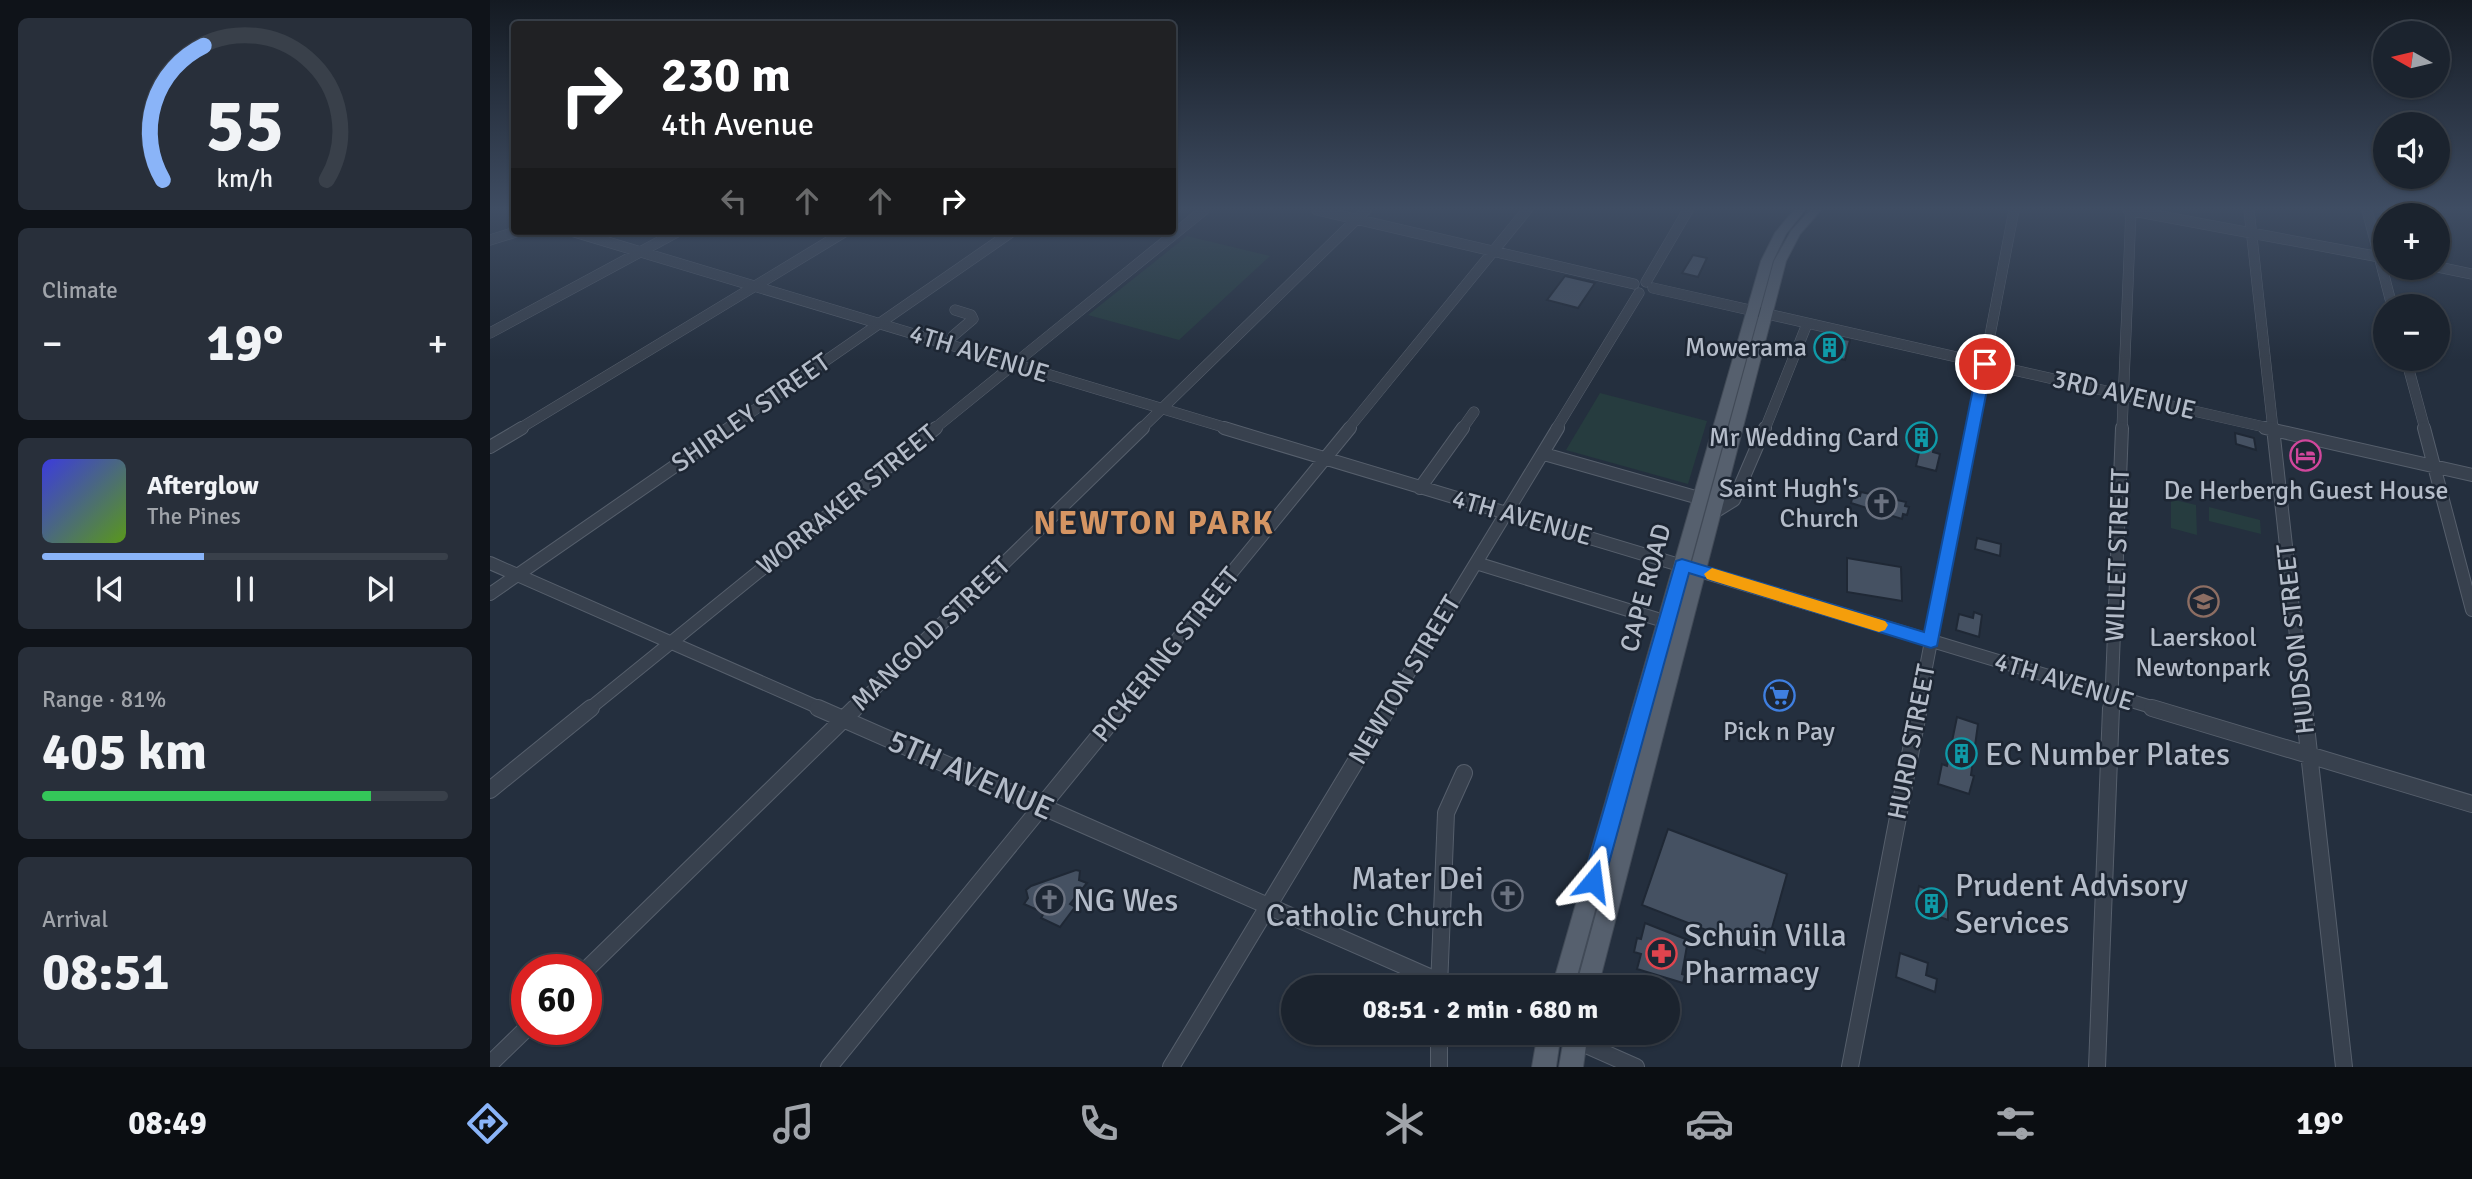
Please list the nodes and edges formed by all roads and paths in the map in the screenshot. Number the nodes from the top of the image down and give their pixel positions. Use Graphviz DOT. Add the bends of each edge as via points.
graph roads {
  1 [pos="626,260"];
  2 [pos="666,260"];
  3 [pos="798,260"];
  4 [pos="972,260"];
  5 [pos="1143,260"];
  6 [pos="1315,260"];
  7 [pos="1487,260"];
  8 [pos="1530,260"];
  9 [pos="1659,260"];
  10 [pos="1771,260"];
  11 [pos="1780,260"];
  12 [pos="2005,260"];
  13 [pos="2128,260"];
  14 [pos="2255,260"];
  15 [pos="2450,269"];
  16 [pos="2472,274"];
  17 [pos="755,286"];
  18 [pos="1643,287"];
  19 [pos="955,310"];
  20 [pos="1761,313"];
  21 [pos="879,324"];
  22 [pos="1807,324"];
  23 [pos="490,333"];
  24 [pos="953,336"];
  25 [pos="1985,364"];
  26 [pos="1014,365"];
  27 [pos="2409,371"];
  28 [pos="2124,395"];
  29 [pos="1162,409"];
  30 [pos="1474,412"];
  31 [pos="2273,430"];
  32 [pos="490,447"];
  33 [pos="1544,454"];
  34 [pos="1326,458"];
  35 [pos="2434,467"];
  36 [pos="2472,475"];
  37 [pos="1420,488"];
  38 [pos="1699,498"];
  39 [pos="1506,513"];
  40 [pos="1713,513"];
  41 [pos="490,563"];
  42 [pos="1476,563"];
  43 [pos="1690,568"];
  44 [pos="518,575"];
  45 [pos="490,594"];
  46 [pos="2472,610"];
  47 [pos="1667,622"];
  48 [pos="1931,641"];
  49 [pos="671,643"];
  50 [pos="2112,696"];
  51 [pos="845,719"];
  52 [pos="2309,755"];
  53 [pos="1464,773"];
  54 [pos="490,789"];
  55 [pos="2472,804"];
  56 [pos="1043,806"];
  57 [pos="1268,905"];
  58 [pos="602,954"];
  59 [pos="1421,975"];
  60 [pos="1443,975"];
  61 [pos="1566,975"];
  62 [pos="1590,975"];
  63 [pos="511,1044"];
  64 [pos="1439,1045"];
  65 [pos="1548,1045"];
  66 [pos="1570,1045"];
  67 [pos="1591,1045"];
  68 [pos="490,1064"];
  69 [pos="830,1067"];
  70 [pos="1171,1067"];
  71 [pos="1439,1067"];
  72 [pos="1544,1067"];
  73 [pos="1571,1067"];
  74 [pos="1636,1067"];
  75 [pos="1850,1067"];
  76 [pos="2097,1067"];
  77 [pos="2344,1067"];
  1 -- 23 [label="street"];
  2 -- 17 [label="street, 4TH AVENUE"];
  3 -- 17 [label="street"];
  4 -- 21 [label="street, SHIRLEY STREET"];
  5 -- 26 [label="street, WORRAKER STREET"];
  6 -- 29 [label="street, MANGOLD STREET"];
  7 -- 34 [label="street, PICKERING STREET"];
  8 -- 18 [label="street, 3RD AVENUE"];
  9 -- 18 [label="street, NEWTON STREET"];
  10 -- 20 [label="main road, CAPE ROAD"];
  11 -- 20 [label="main road, CAPE ROAD"];
  12 -- 25 [label="street, HURD STREET"];
  13 -- 28 [label="street, WILLET STREET"];
  14 -- 31 [label="street, HUDSON STREET"];
  15 -- 16 [label="street"];
  17 -- 21 [label="street, 4TH AVENUE"];
  17 -- 32 [label="street"];
  18 -- 20 [label="street, 3RD AVENUE"];
  18 -- 33 [label="street, NEWTON STREET"];
  19 -- 24 [label="street" via="973,319"];
  20 -- 22 [label="street, 3RD AVENUE"];
  20 -- 38 [label="main road, CAPE ROAD"];
  20 -- 40 [label="main road, CAPE ROAD"];
  21 -- 26 [label="street, 4TH AVENUE"];
  21 -- 44 [label="street, SHIRLEY STREET"];
  22 -- 25 [label="street, 3RD AVENUE"];
  22 -- 40 [label="street" via="1735,499"];
  25 -- 28 [label="street, 3RD AVENUE"];
  25 -- 48 [label="street, HURD STREET"];
  26 -- 29 [label="street, 4TH AVENUE"];
  26 -- 49 [label="street, WORRAKER STREET"];
  27 -- 35 [label="street"];
  28 -- 31 [label="street, 3RD AVENUE"];
  28 -- 50 [label="street, WILLET STREET"];
  29 -- 34 [label="street, 4TH AVENUE"];
  29 -- 51 [label="street, MANGOLD STREET"];
  30 -- 37 [label="street"];
  31 -- 35 [label="street, 3RD AVENUE"];
  31 -- 52 [label="street, HUDSON STREET"];
  33 -- 38 [label="street"];
  33 -- 39 [label="street, NEWTON STREET"];
  34 -- 37 [label="street, 4TH AVENUE"];
  34 -- 56 [label="street, PICKERING STREET"];
  35 -- 36 [label="street, 3RD AVENUE"];
  35 -- 46 [label="street"];
  37 -- 39 [label="street, 4TH AVENUE"];
  38 -- 43 [label="main road, CAPE ROAD"];
  39 -- 42 [label="street, NEWTON STREET"];
  39 -- 43 [label="street, 4TH AVENUE"];
  40 -- 43 [label="main road, CAPE ROAD"];
  41 -- 44 [label="street, 5TH AVENUE"];
  42 -- 47 [label="street"];
  42 -- 57 [label="street, NEWTON STREET"];
  43 -- 47 [label="main road, CAPE ROAD"];
  43 -- 48 [label="street, 4TH AVENUE"];
  43 -- 62 [label="main road, CAPE ROAD"];
  44 -- 45 [label="street, SHIRLEY STREET"];
  44 -- 49 [label="street, 5TH AVENUE"];
  47 -- 61 [label="main road, CAPE ROAD"];
  48 -- 50 [label="street, 4TH AVENUE"];
  48 -- 75 [label="street, HURD STREET"];
  49 -- 51 [label="street, 5TH AVENUE"];
  49 -- 54 [label="street, WORRAKER STREET"];
  50 -- 52 [label="street, 4TH AVENUE"];
  50 -- 76 [label="street, WILLET STREET"];
  51 -- 56 [label="street, 5TH AVENUE"];
  51 -- 58 [label="street, MANGOLD STREET"];
  52 -- 55 [label="street, 4TH AVENUE"];
  52 -- 77 [label="street, HUDSON STREET"];
  53 -- 60 [label="street" via="1446,813"];
  56 -- 57 [label="street, 5TH AVENUE"];
  56 -- 69 [label="street, PICKERING STREET"];
  57 -- 59 [label="street, 5TH AVENUE"];
  57 -- 70 [label="street, NEWTON STREET"];
  63 -- 68 [label="street"];
  64 -- 71 [label="street"];
  65 -- 72 [label="main road"];
  66 -- 73 [label="main road"];
  67 -- 74 [label="street"];
}
